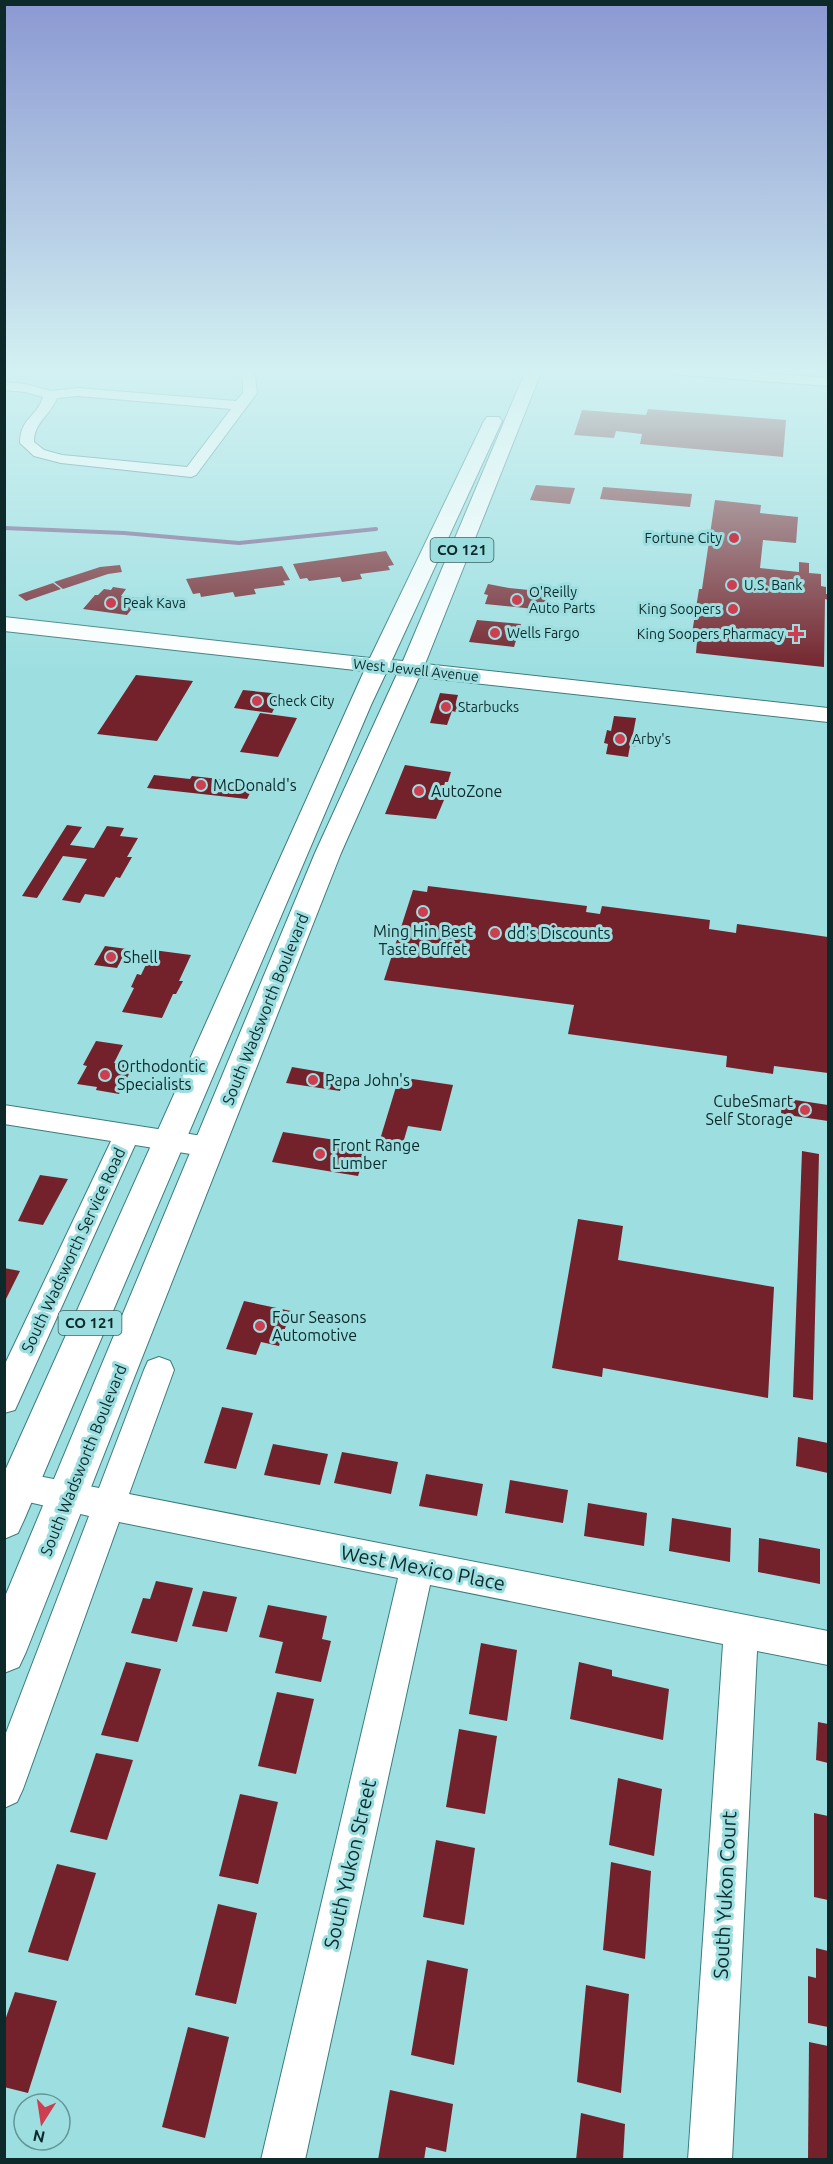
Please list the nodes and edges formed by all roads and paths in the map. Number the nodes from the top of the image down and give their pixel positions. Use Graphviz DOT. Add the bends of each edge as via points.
graph roads {
  1 [pos="469,471"];
  2 [pos="495,471"];
  3 [pos="4,609"];
  4 [pos="4,624"];
  5 [pos="382,658"];
  6 [pos="414,661"];
  7 [pos="828,699"];
  8 [pos="828,715"];
  9 [pos="4,1114"];
  10 [pos="127,1134"];
  11 [pos="170,1140"];
  12 [pos="209,1147"];
  13 [pos="159,1370"];
  14 [pos="8,1382"];
  15 [pos="68,1497"];
  16 [pos="11,1504"];
  17 [pos="110,1505"];
  18 [pos="417,1568"];
  19 [pos="741,1630"];
  20 [pos="828,1648"];
  21 [pos="4,1652"];
  22 [pos="4,1789"];
  23 [pos="284,2160"];
  24 [pos="710,2160"];
  1 -- 5 [label="main road, South Wadsworth Boulevard / CO 121"];
  2 -- 6 [label="main road, South Wadsworth Boulevard / CO 121"];
  3 -- 5 [label="main road, West Jewell Avenue"];
  4 -- 5 [label="main road, West Jewell Avenue"];
  5 -- 6 [label="main road, West Jewell Avenue"];
  5 -- 11 [label="main road, South Wadsworth Boulevard / CO 121"];
  6 -- 7 [label="main road, West Jewell Avenue"];
  6 -- 8 [label="main road, West Jewell Avenue"];
  6 -- 12 [label="main road, South Wadsworth Boulevard / CO 121" via="328,853"];
  9 -- 10 [label="street"];
  10 -- 11 [label="street"];
  10 -- 14 [label="street, South Wadsworth Service Road"];
  11 -- 12 [label="street"];
  11 -- 16 [label="main road, South Wadsworth Boulevard / CO 121"];
  12 -- 15 [label="main road, South Wadsworth Boulevard / CO 121"];
  13 -- 17 [label="street"];
  15 -- 16 [label="street, West Mexico Place"];
  15 -- 17 [label="street, West Mexico Place"];
  15 -- 21 [label="main road, South Wadsworth Boulevard / CO 121"];
  17 -- 18 [label="street, West Mexico Place"];
  17 -- 22 [label="street"];
  18 -- 19 [label="street, West Mexico Place"];
  18 -- 23 [label="street, South Yukon Street"];
  19 -- 20 [label="street, West Mexico Place"];
  19 -- 24 [label="street, South Yukon Court"];
}
